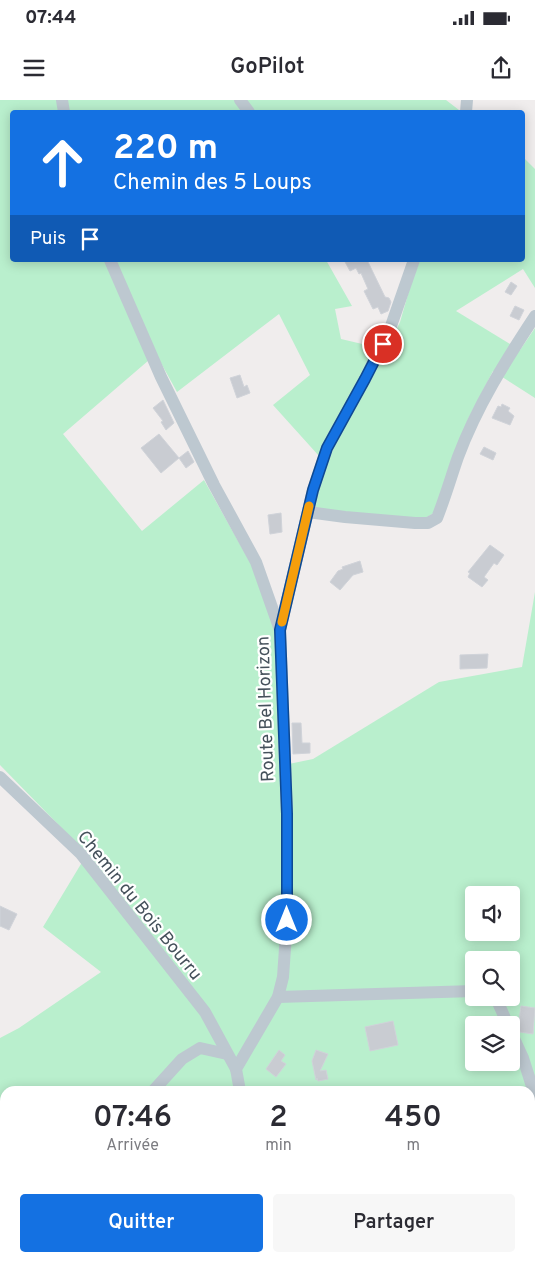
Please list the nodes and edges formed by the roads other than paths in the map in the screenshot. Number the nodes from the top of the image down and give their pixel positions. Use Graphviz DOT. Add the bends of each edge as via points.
graph roads {
  1 [pos="111,262"];
  2 [pos="413,262"];
  3 [pos="535,316"];
  4 [pos="308,512"];
  5 [pos="280,630"];
  6 [pos="0,777"];
  7 [pos="465,991"];
  8 [pos="278,997"];
  9 [pos="520,1052"];
  10 [pos="227,1054"];
  11 [pos="236,1068"];
  12 [pos="158,1086"];
  13 [pos="239,1086"];
  14 [pos="532,1086"];
  1 -- 5 [label="street, Route Bel Horizon" via="161,377 256,562"];
  2 -- 4 [label="street" via="391,326 327,448"];
  3 -- 4 [label="street" via="504,363 478,412 458,456 437,518 428,523 415,523"];
  4 -- 5 [label="street"];
  5 -- 8 [label="street, Route Bel Horizon" via="287,814 287,920 283,977"];
  6 -- 10 [label="street, Chemin du Bois Bourru" via="81,854 205,1012"];
  7 -- 8 [label="street"];
  8 -- 11 [label="street, Route Bel Horizon"];
  9 -- 14 [label="street"];
  10 -- 11 [label="street, Chemin du Bois Bourru"];
  10 -- 12 [label="street" via="200,1048 182,1059"];
  11 -- 13 [label="street"];
}
